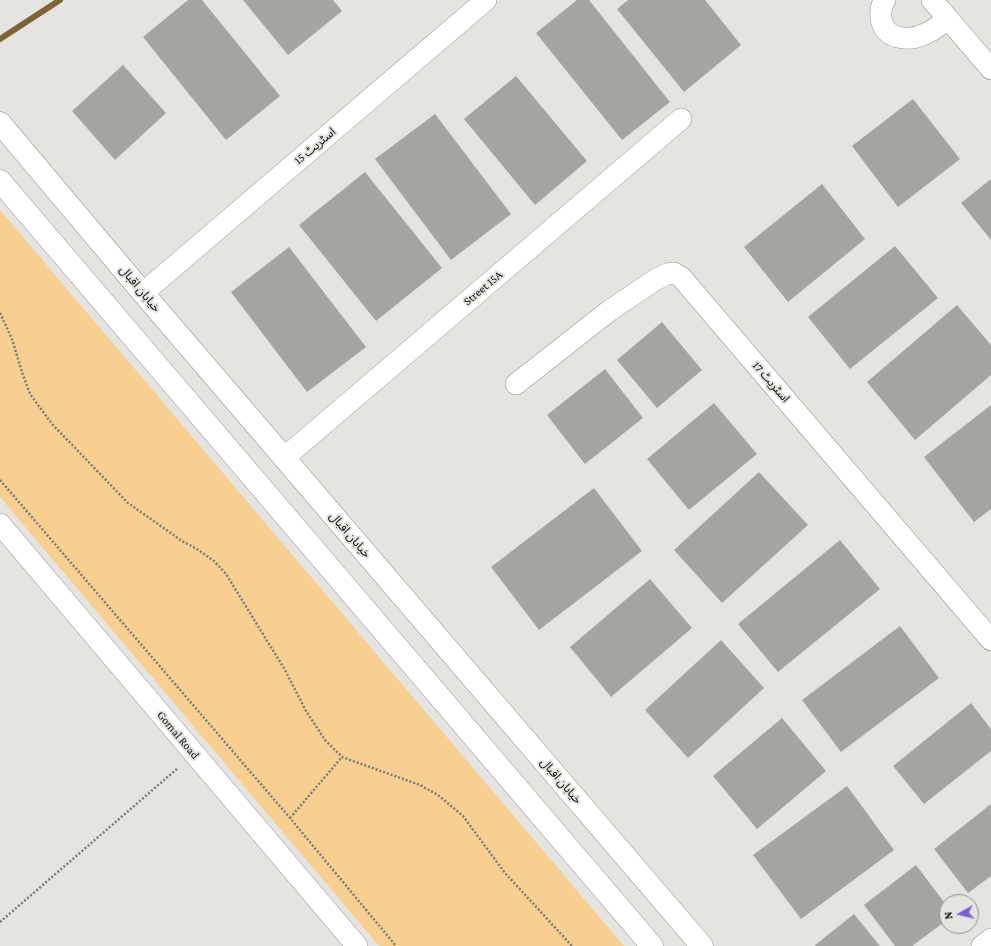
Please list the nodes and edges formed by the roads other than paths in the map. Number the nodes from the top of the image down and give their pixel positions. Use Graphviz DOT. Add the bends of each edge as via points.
graph roads {
  1 [pos="486,0"];
  2 [pos="885,0"];
  3 [pos="932,0"];
  4 [pos="947,18"];
  5 [pos="991,69"];
  6 [pos="681,119"];
  7 [pos="0,123"];
  8 [pos="0,181"];
  9 [pos="143,293"];
  10 [pos="516,384"];
  11 [pos="284,458"];
  12 [pos="0,524"];
  13 [pos="991,640"];
  14 [pos="991,939"];
  15 [pos="357,946"];
  16 [pos="652,946"];
  17 [pos="702,946"];
  18 [pos="982,946"];
  1 -- 9 [label="street, اسٹریٹ 15"];
  2 -- 4 [label="street" via="881,8 881,23 885,30 895,37 924,35"];
  3 -- 4 [label="street"];
  4 -- 5 [label="street"];
  6 -- 11 [label="street, Street 15A"];
  7 -- 9 [label="main road, خیابان اقبال"];
  8 -- 16 [label="main road"];
  9 -- 11 [label="main road, خیابان اقبال"];
  10 -- 13 [label="street, اسٹریٹ 17" via="609,311 655,280 674,273 681,277"];
  11 -- 17 [label="main road, خیابان اقبال"];
  12 -- 15 [label="street, Gomal Road"];
  14 -- 18 [label="street"];
}
